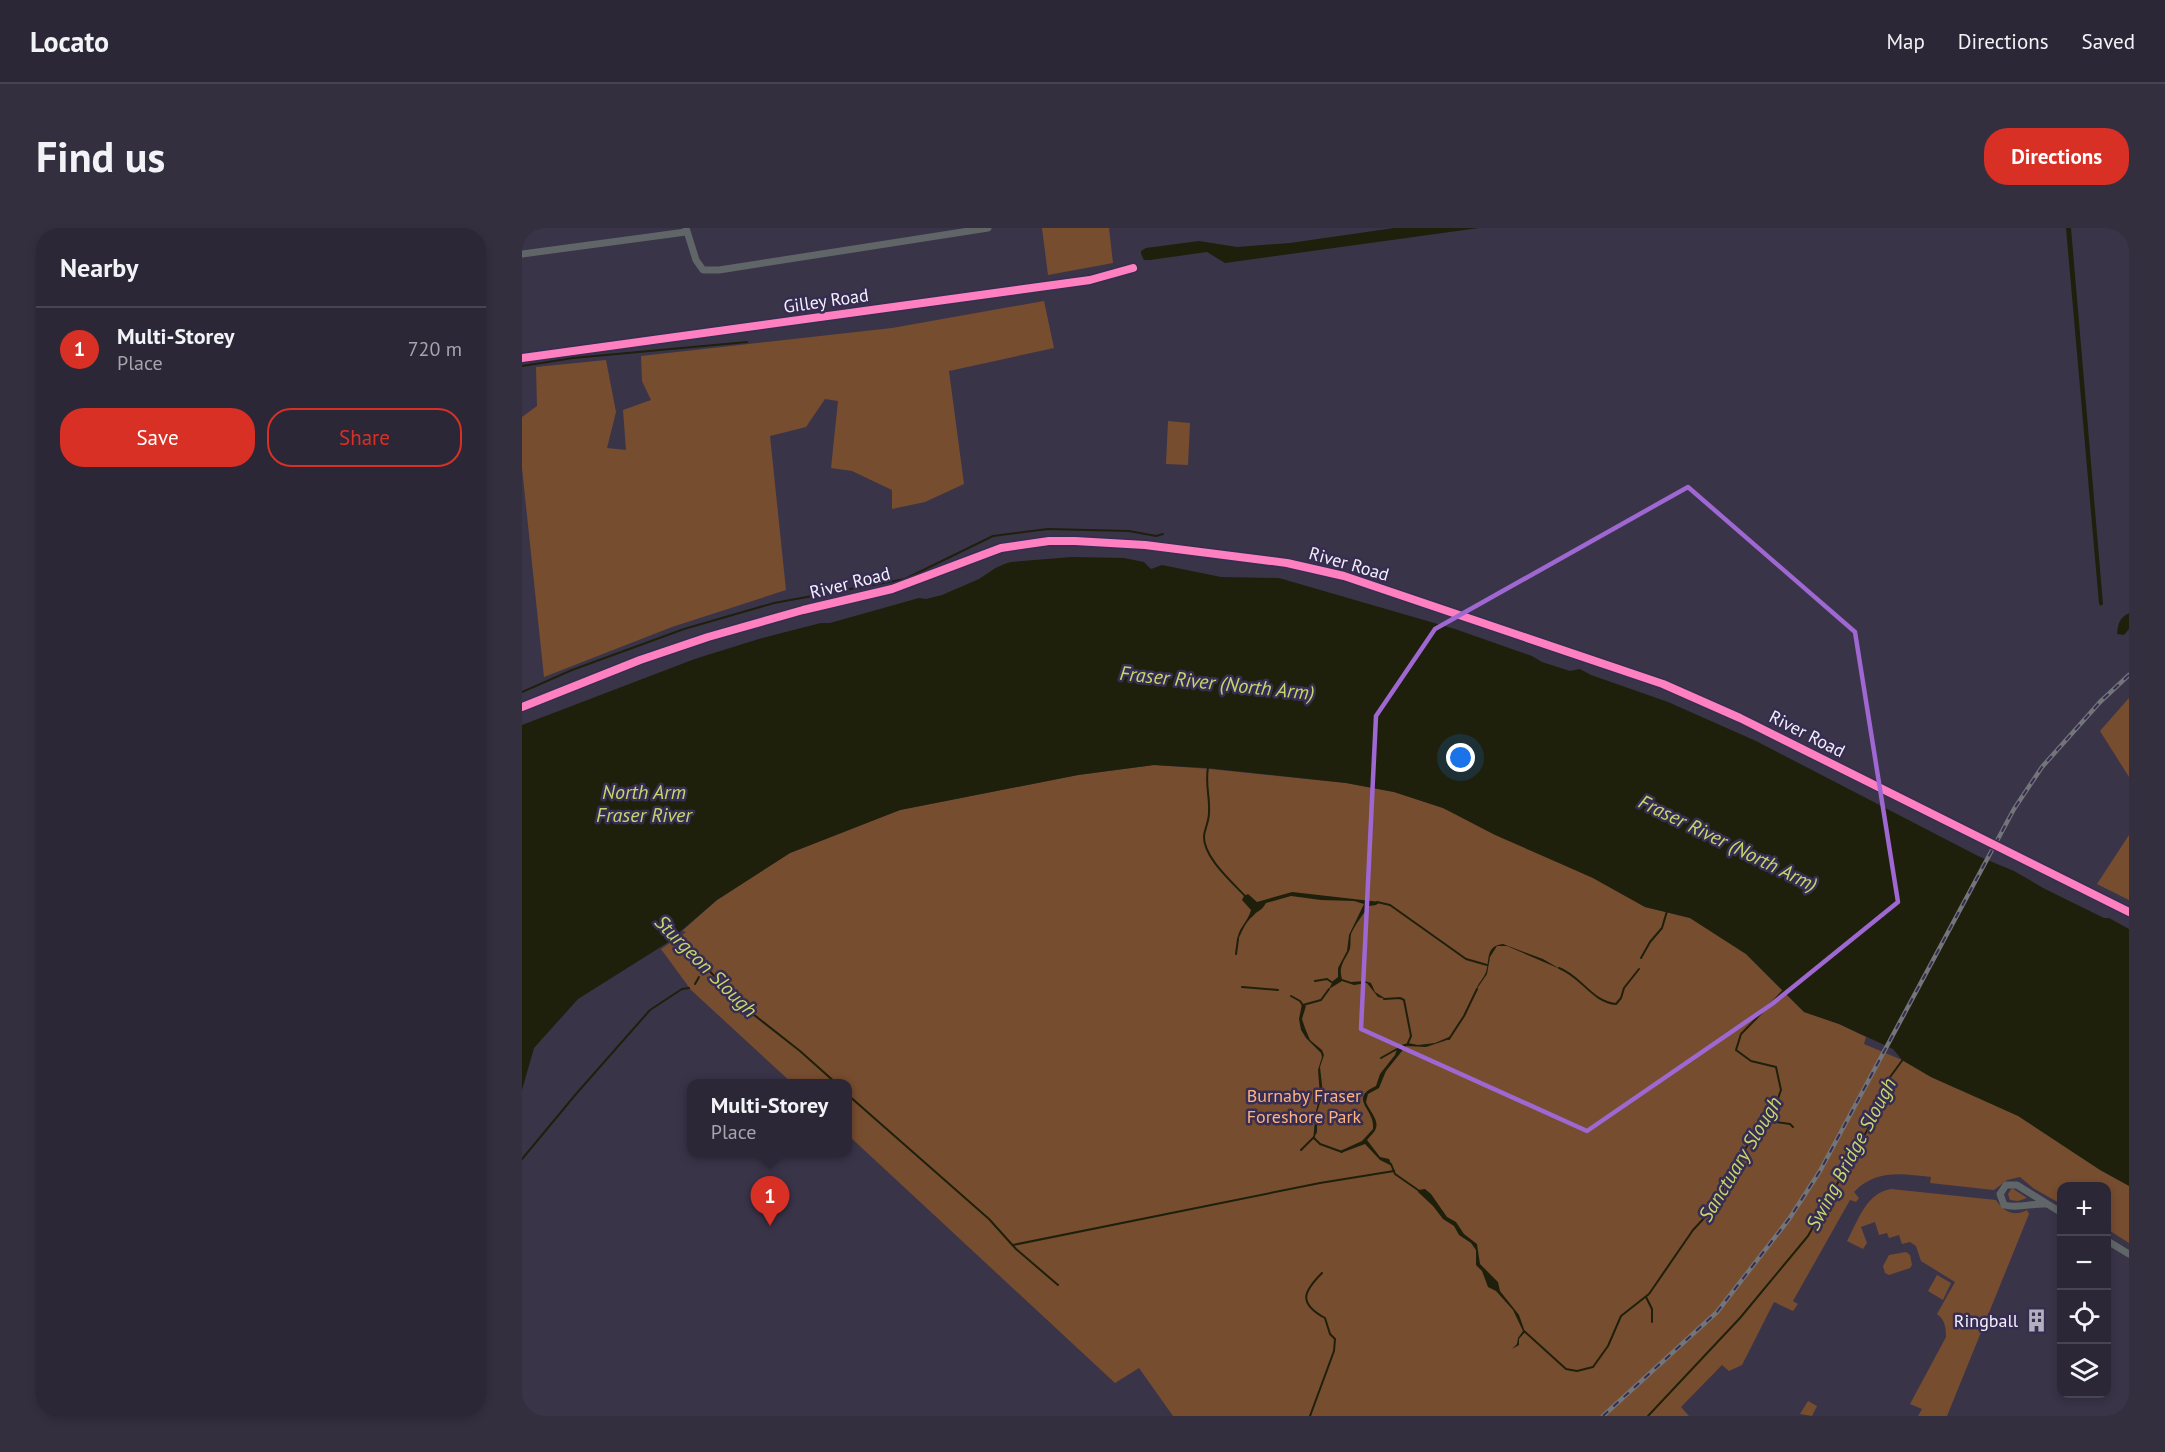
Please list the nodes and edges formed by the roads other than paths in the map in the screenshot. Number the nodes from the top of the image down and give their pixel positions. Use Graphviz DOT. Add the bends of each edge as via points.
graph roads {
  1 [pos="988,228"];
  2 [pos="686,230"];
  3 [pos="522,254"];
  4 [pos="1133,268"];
  5 [pos="522,358"];
  6 [pos="522,707"];
  7 [pos="2129,912"];
  8 [pos="2046,1204"];
  9 [pos="2057,1211"];
  10 [pos="2111,1243"];
  11 [pos="2129,1254"];
  1 -- 2 [label="street" via="719,270 703,270"];
  2 -- 3 [label="street"];
  4 -- 5 [label="street, Gilley Road" via="1090,280"];
  6 -- 7 [label="street, River Road" via="708,637 892,589 1001,548 1074,541 1224,555 1294,564 1344,576 1663,684 1740,718"];
  8 -- 8 [label="street" via="2013,1184 2006,1185 2000,1194 2004,1205 2013,1207"];
  8 -- 9 [label="street"];
  10 -- 11 [label="street"];
}
